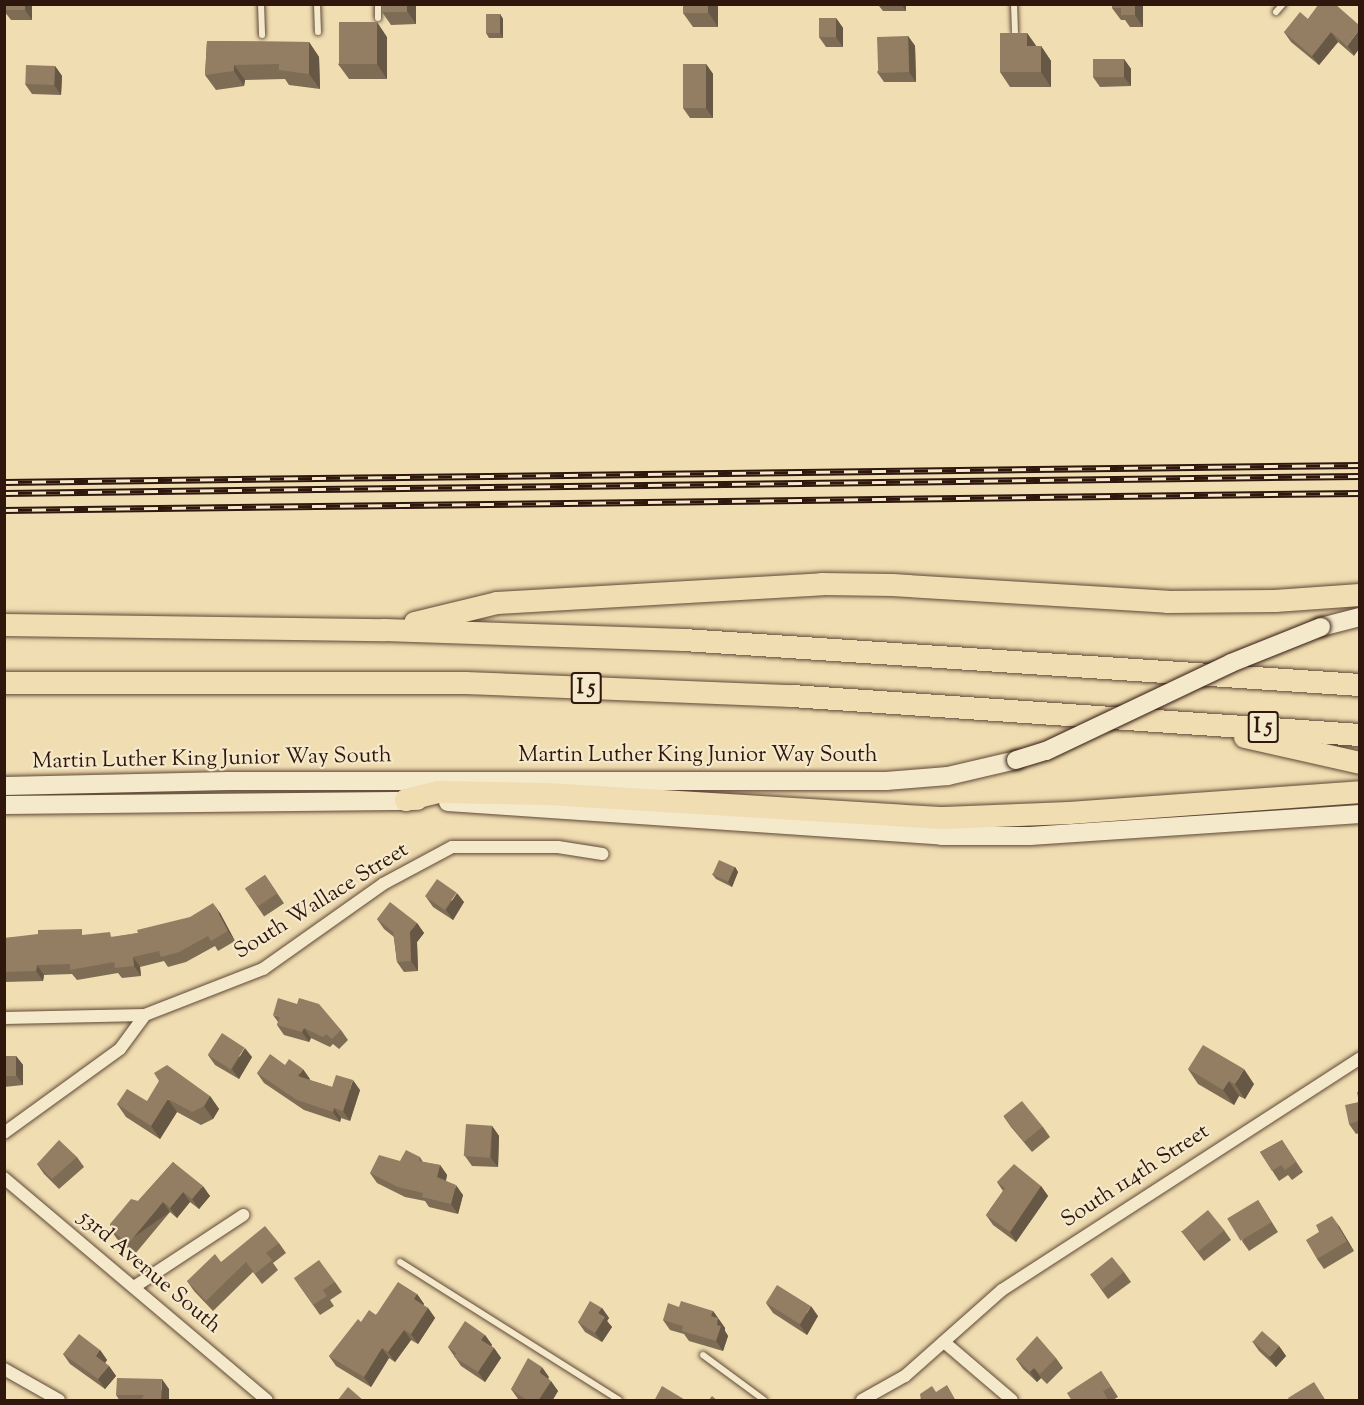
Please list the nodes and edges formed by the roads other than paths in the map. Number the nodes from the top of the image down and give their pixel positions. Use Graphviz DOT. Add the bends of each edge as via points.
graph roads {
  1 [pos="261,4"];
  2 [pos="317,4"];
  3 [pos="378,4"];
  4 [pos="1014,4"];
  5 [pos="1283,4"];
  6 [pos="1276,12"];
  7 [pos="378,18"];
  8 [pos="318,32"];
  9 [pos="1015,32"];
  10 [pos="262,35"];
  11 [pos="1359,595"];
  12 [pos="1359,617"];
  13 [pos="4,625"];
  14 [pos="384,630"];
  15 [pos="4,683"];
  16 [pos="1359,685"];
  17 [pos="1167,719"];
  18 [pos="1359,735"];
  19 [pos="1359,763"];
  20 [pos="4,786"];
  21 [pos="1359,792"];
  22 [pos="406,800"];
  23 [pos="4,805"];
  24 [pos="1359,814"];
  25 [pos="602,854"];
  26 [pos="145,1014"];
  27 [pos="4,1018"];
  28 [pos="1359,1058"];
  29 [pos="4,1133"];
  30 [pos="4,1178"];
  31 [pos="243,1215"];
  32 [pos="400,1262"];
  33 [pos="134,1287"];
  34 [pos="944,1342"];
  35 [pos="703,1355"];
  36 [pos="4,1369"];
  37 [pos="59,1401"];
  38 [pos="267,1401"];
  39 [pos="619,1401"];
  40 [pos="764,1401"];
  41 [pos="862,1401"];
  42 [pos="1012,1401"];
  1 -- 10 [label="lane"];
  2 -- 8 [label="lane"];
  3 -- 7 [label="lane"];
  4 -- 9 [label="lane"];
  5 -- 6 [label="lane"];
  11 -- 14 [label="highway" via="1167,602 822,584 497,603"];
  12 -- 20 [label="main road, Martin Luther King Junior Way South, bridge" via="1321,627 1231,663 1046,751 948,776 886,781 228,781"];
  13 -- 14 [label="highway, I 5"];
  14 -- 16 [label="highway, I 5" via="684,640"];
  15 -- 17 [label="highway, I 5" via="465,683 792,696"];
  17 -- 18 [label="highway, I 5"];
  17 -- 19 [label="highway"];
  21 -- 22 [label="highway" via="944,818 548,794 438,792"];
  22 -- 23 [label="main road, Martin Luther King Junior Way South"];
  22 -- 24 [label="main road, Martin Luther King Junior Way South" via="941,836 1030,836"];
  25 -- 26 [label="street, South Wallace Street" via="558,847 452,847 383,884 263,969"];
  26 -- 27 [label="street"];
  26 -- 29 [label="street" via="120,1049"];
  28 -- 34 [label="street, South 114th Street" via="1002,1290"];
  30 -- 33 [label="street, 53rd Avenue South"];
  31 -- 33 [label="street"];
  32 -- 39 [label="lane"];
  33 -- 38 [label="street, 53rd Avenue South"];
  34 -- 41 [label="street, South 114th Street" via="905,1376"];
  34 -- 42 [label="street"];
  35 -- 40 [label="lane"];
  36 -- 37 [label="street"];
}
